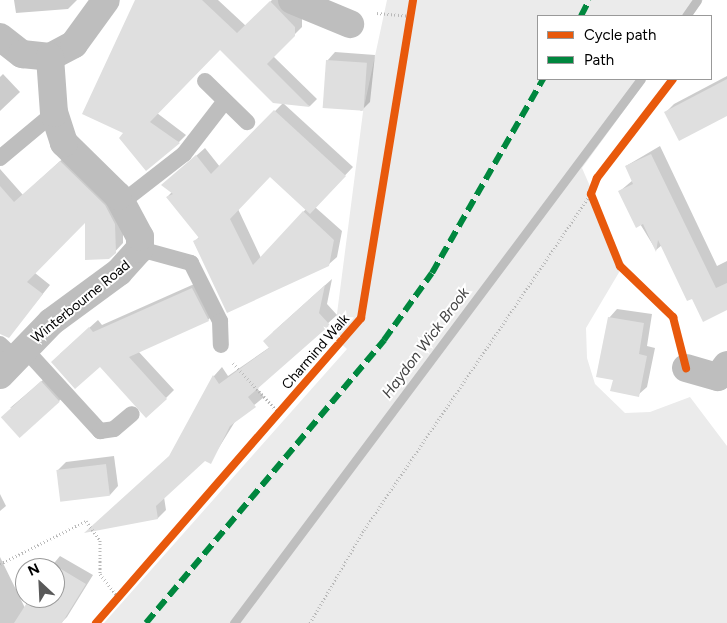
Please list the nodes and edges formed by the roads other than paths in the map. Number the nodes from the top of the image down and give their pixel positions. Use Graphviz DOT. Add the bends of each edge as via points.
graph roads {
  1 [pos="106,0"];
  2 [pos="292,0"];
  3 [pos="350,24"];
  4 [pos="3,45"];
  5 [pos="50,57"];
  6 [pos="205,81"];
  7 [pos="225,101"];
  8 [pos="54,113"];
  9 [pos="247,122"];
  10 [pos="0,158"];
  11 [pos="121,202"];
  12 [pos="140,249"];
  13 [pos="221,346"];
  14 [pos="10,356"];
  15 [pos="686,368"];
  16 [pos="724,377"];
  17 [pos="132,414"];
  1 -- 5 [label="street" via="74,44"];
  2 -- 3 [label="street"];
  4 -- 5 [label="street" via="29,56"];
  5 -- 8 [label="street, Winterbourne Road"];
  6 -- 7 [label="lane"];
  7 -- 9 [label="lane"];
  7 -- 11 [label="lane" via="184,154"];
  8 -- 10 [label="lane"];
  8 -- 11 [label="street, Winterbourne Road" via="67,147"];
  11 -- 12 [label="street, Winterbourne Road" via="140,237"];
  12 -- 13 [label="lane, Winterbourne Road" via="191,263 220,321"];
  12 -- 14 [label="street, Winterbourne Road" via="129,264"];
  14 -- 17 [label="lane" via="100,431 114,429"];
  15 -- 16 [label="street"];
}
